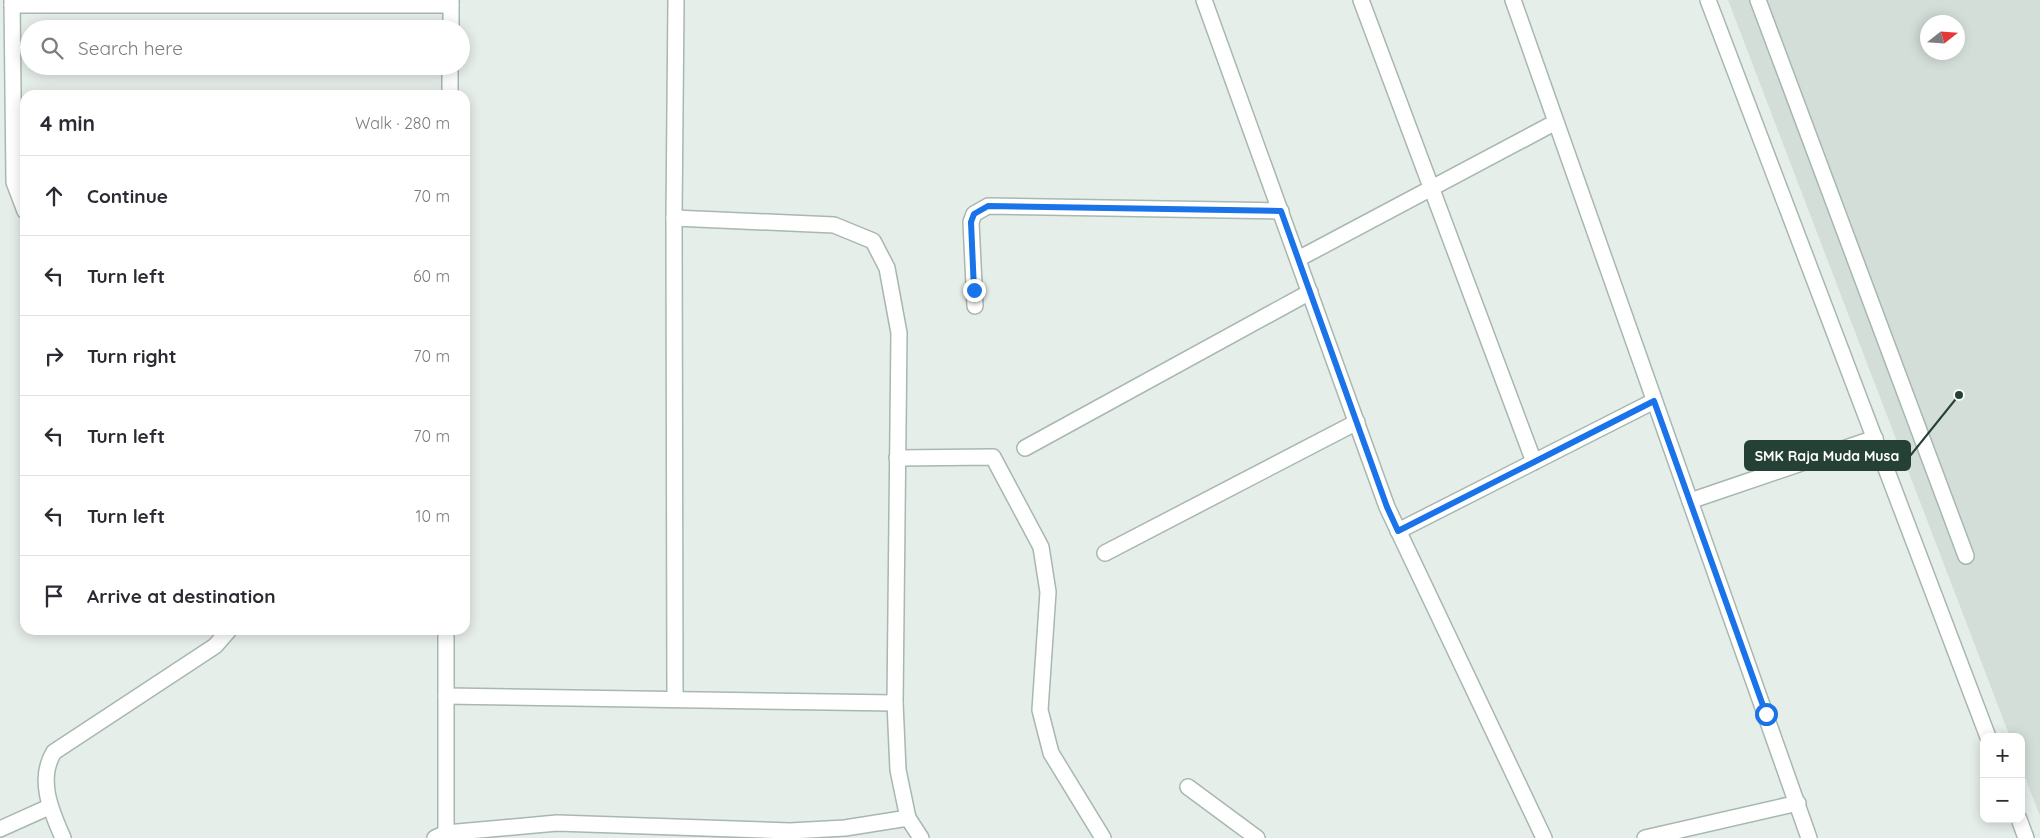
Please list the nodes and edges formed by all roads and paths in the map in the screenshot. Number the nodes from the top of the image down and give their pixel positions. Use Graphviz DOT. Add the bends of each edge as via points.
graph roads {
  1 [pos="676,0"];
  2 [pos="1204,0"];
  3 [pos="1362,0"];
  4 [pos="1513,0"];
  5 [pos="1708,0"];
  6 [pos="1758,0"];
  7 [pos="12,2"];
  8 [pos="248,2"];
  9 [pos="451,3"];
  10 [pos="451,20"];
  11 [pos="450,75"];
  12 [pos="450,90"];
  13 [pos="1554,123"];
  14 [pos="1432,188"];
  15 [pos="20,198"];
  16 [pos="1281,211"];
  17 [pos="674,218"];
  18 [pos="1298,259"];
  19 [pos="1310,292"];
  20 [pos="975,306"];
  21 [pos="1654,401"];
  22 [pos="1357,422"];
  23 [pos="1874,438"];
  24 [pos="1025,448"];
  25 [pos="897,458"];
  26 [pos="1534,462"];
  27 [pos="1690,501"];
  28 [pos="1398,531"];
  29 [pos="1105,553"];
  30 [pos="1966,556"];
  31 [pos="225,635"];
  32 [pos="446,635"];
  33 [pos="446,696"];
  34 [pos="675,700"];
  35 [pos="895,703"];
  36 [pos="1986,733"];
  37 [pos="1188,787"];
  38 [pos="1798,803"];
  39 [pos="50,807"];
  40 [pos="908,818"];
  41 [pos="2020,823"];
  42 [pos="0,828"];
  43 [pos="791,834"];
  44 [pos="440,836"];
  45 [pos="63,838"];
  46 [pos="921,838"];
  47 [pos="1103,838"];
  48 [pos="1258,838"];
  49 [pos="1544,838"];
  50 [pos="1644,838"];
  51 [pos="1809,838"];
  52 [pos="2026,838"];
  1 -- 17 [label="street"];
  2 -- 16 [label="street"];
  3 -- 14 [label="street"];
  4 -- 13 [label="street"];
  5 -- 23 [label="street"];
  6 -- 30 [label="street"];
  7 -- 8 [label="street"];
  7 -- 15 [label="street" via="14,182"];
  8 -- 9 [label="street"];
  9 -- 10 [label="street"];
  11 -- 12 [label="street"];
  13 -- 14 [label="street"];
  13 -- 21 [label="street"];
  14 -- 18 [label="street"];
  14 -- 26 [label="street"];
  16 -- 18 [label="street"];
  16 -- 20 [label="street" via="988,206 974,214 971,222"];
  17 -- 25 [label="street" via="834,225 873,241 887,268 899,333"];
  17 -- 34 [label="street"];
  18 -- 19 [label="street"];
  19 -- 22 [label="street"];
  19 -- 24 [label="street"];
  21 -- 26 [label="street"];
  21 -- 27 [label="street"];
  22 -- 28 [label="street"];
  22 -- 29 [label="street"];
  23 -- 27 [label="street"];
  23 -- 36 [label="street"];
  25 -- 35 [label="street"];
  25 -- 47 [label="street" via="993,457 1041,547 1048,592 1040,710 1051,753"];
  26 -- 28 [label="street"];
  27 -- 38 [label="street"];
  28 -- 49 [label="street"];
  31 -- 39 [label="street" via="215,646 54,752 48,762 46,776"];
  32 -- 33 [label="street"];
  33 -- 34 [label="street"];
  33 -- 44 [label="street"];
  34 -- 35 [label="street"];
  35 -- 40 [label="street" via="898,770"];
  37 -- 48 [label="street"];
  38 -- 50 [label="street"];
  38 -- 51 [label="street"];
  39 -- 42 [label="street"];
  39 -- 45 [label="street"];
  40 -- 43 [label="street"];
  40 -- 46 [label="street"];
  41 -- 52 [label="street"];
  43 -- 44 [label="street" via="557,823"];
}
